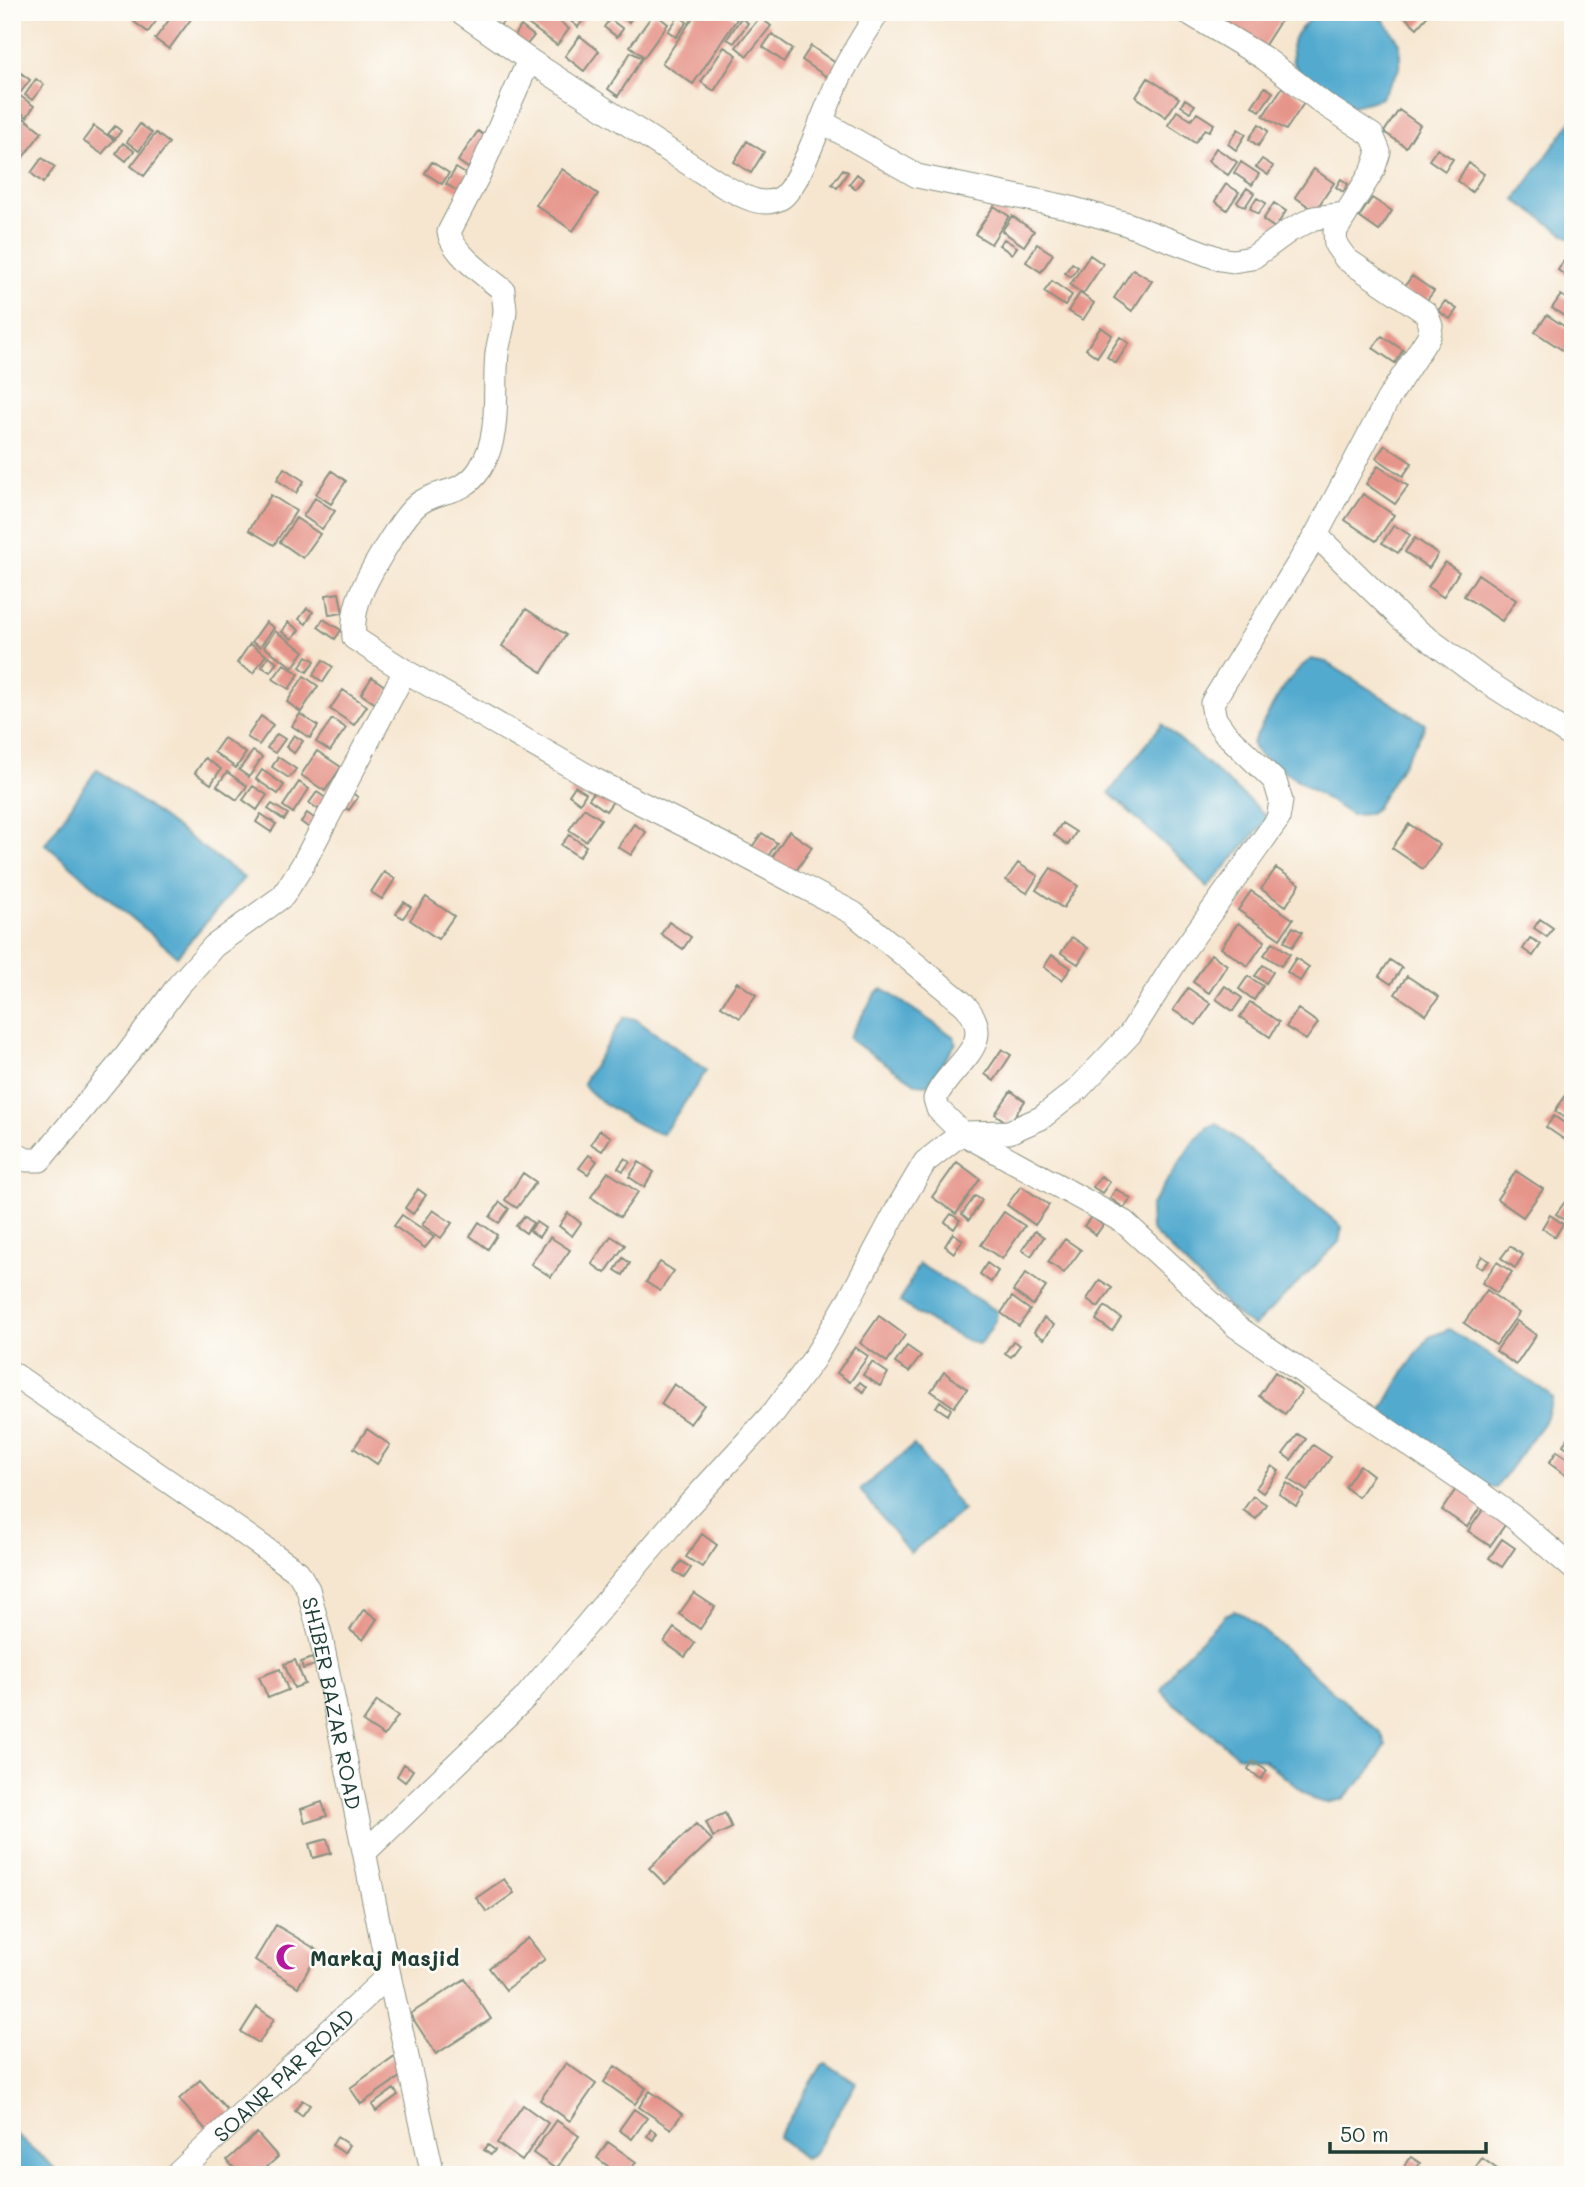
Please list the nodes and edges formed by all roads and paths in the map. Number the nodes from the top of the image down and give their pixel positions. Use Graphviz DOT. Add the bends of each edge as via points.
graph roads {
  1 [pos="461,12"];
  2 [pos="878,12"];
  3 [pos="1188,12"];
  4 [pos="528,61"];
  5 [pos="821,121"];
  6 [pos="1346,214"];
  7 [pos="1316,536"];
  8 [pos="405,671"];
  9 [pos="1573,737"];
  10 [pos="962,1133"];
  11 [pos="12,1152"];
  12 [pos="12,1373"];
  13 [pos="1573,1568"];
  14 [pos="365,1852"];
  15 [pos="389,1975"];
  16 [pos="176,2175"];
  17 [pos="433,2175"];
  1 -- 4 [label="street"];
  2 -- 5 [label="street" via="841,74"];
  3 -- 6 [label="street" via="1264,58 1372,135 1379,152"];
  4 -- 5 [label="street" via="755,202 781,198 797,179"];
  4 -- 8 [label="street" via="449,232 456,249 502,290 505,310 490,448 466,485 419,503 397,530 358,599 353,621 354,638"];
  5 -- 6 [label="street" via="917,176 1067,207 1220,259 1252,258 1314,218"];
  6 -- 7 [label="street" via="1335,232 1336,245 1346,259 1426,313 1431,326"];
  7 -- 9 [label="street" via="1403,620 1484,680"];
  7 -- 10 [label="street" via="1212,703 1215,719 1225,733 1275,781 1281,801 1278,819 1178,958 1130,1034 1078,1089 1041,1118 1009,1132"];
  8 -- 10 [label="street" via="593,779 853,913 965,1005 973,1014 977,1040 935,1099"];
  8 -- 11 [label="street" via="283,896 214,946 40,1160 26,1160"];
  10 -- 13 [label="street" via="1124,1222 1237,1327 1494,1503"];
  10 -- 14 [label="street" via="925,1162 813,1360 774,1412 677,1518 524,1699"];
  12 -- 14 [label="street, SHIBER BAZAR ROAD" via="298,1572 308,1589 321,1638"];
  14 -- 15 [label="street, SHIBER BAZAR ROAD"];
  15 -- 16 [label="street, SOANR PAR ROAD"];
  15 -- 17 [label="street, SHIBER BAZAR ROAD"];
}
